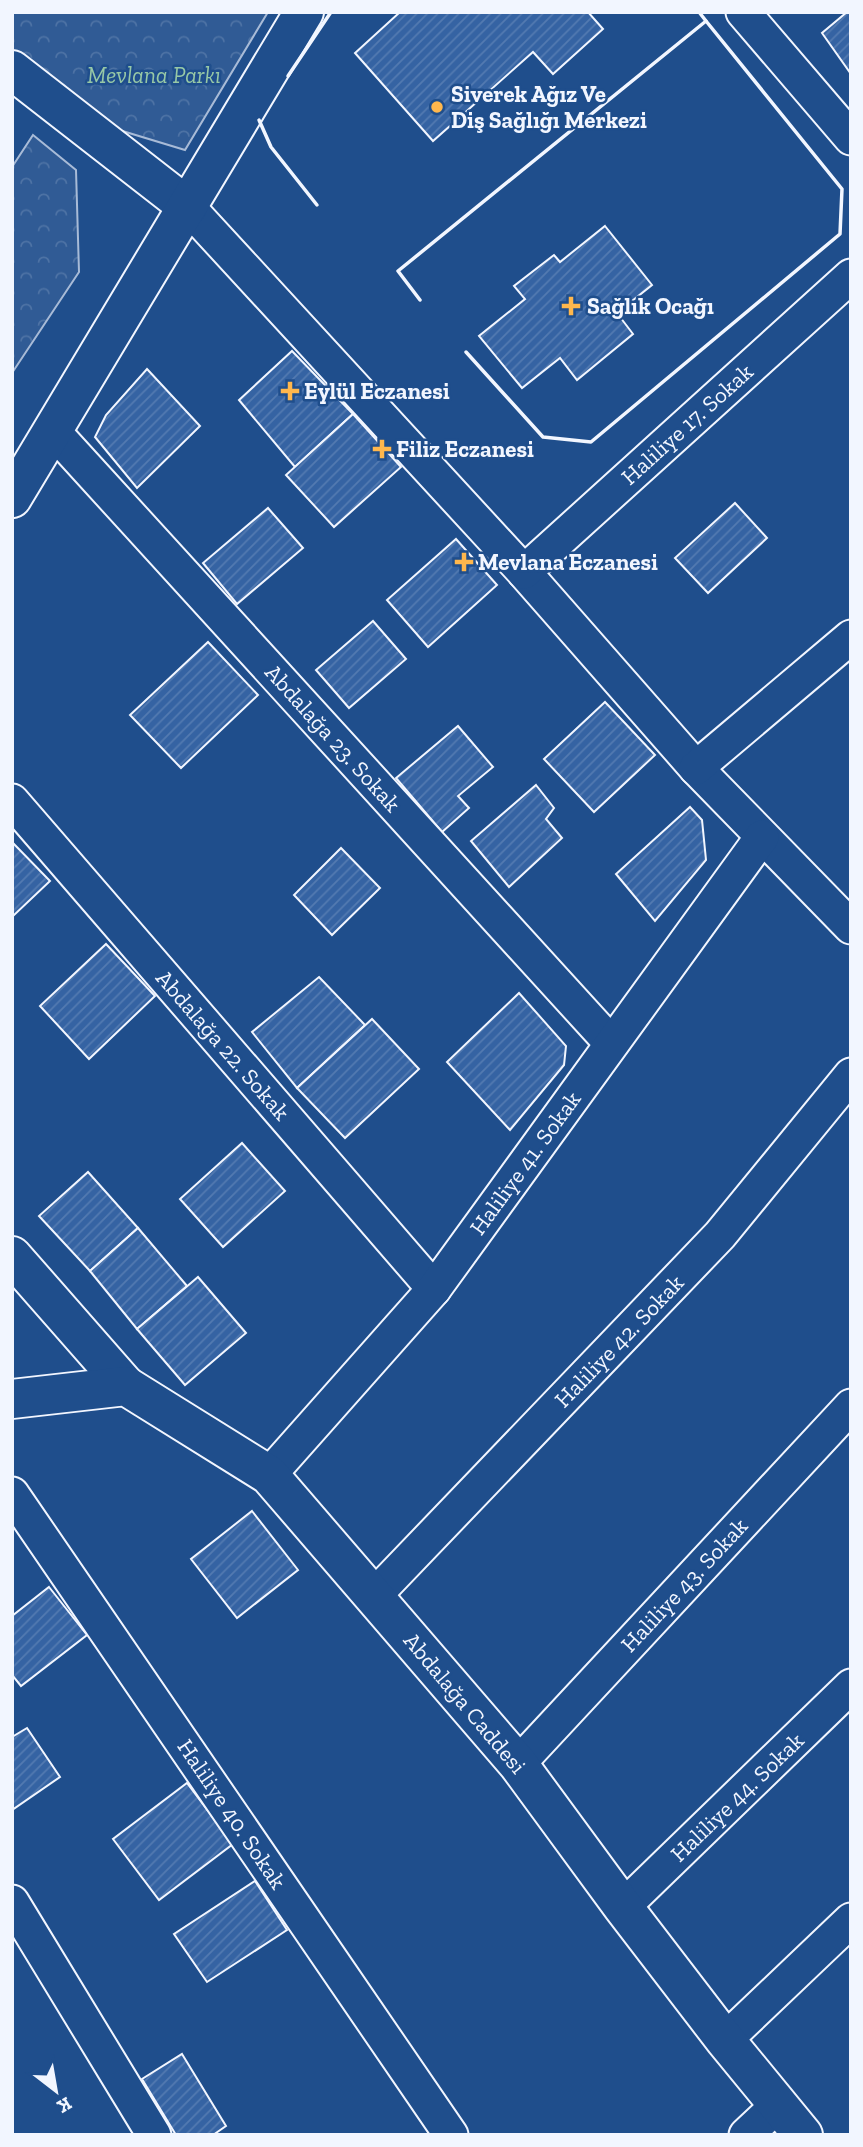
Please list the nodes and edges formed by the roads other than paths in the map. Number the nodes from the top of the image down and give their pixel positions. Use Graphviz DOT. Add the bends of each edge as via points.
graph roads {
  1 [pos="304,12"];
  2 [pos="743,12"];
  3 [pos="12,69"];
  4 [pos="851,138"];
  5 [pos="188,207"];
  6 [pos="851,276"];
  7 [pos="54,432"];
  8 [pos="12,498"];
  9 [pos="524,572"];
  10 [pos="851,638"];
  11 [pos="696,768"];
  12 [pos="12,801"];
  13 [pos="762,838"];
  14 [pos="851,927"];
  15 [pos="611,1043"];
  16 [pos="851,1075"];
  17 [pos="12,1256"];
  18 [pos="434,1289"];
  19 [pos="126,1386"];
  20 [pos="30,1397"];
  21 [pos="851,1406"];
  22 [pos="270,1475"];
  23 [pos="12,1494"];
  24 [pos="374,1596"];
  25 [pos="851,1686"];
  26 [pos="518,1764"];
  27 [pos="12,1902"];
  28 [pos="623,1908"];
  29 [pos="851,1920"];
  30 [pos="725,2040"];
  31 [pos="778,2105"];
  32 [pos="155,2135"];
  33 [pos="451,2135"];
  34 [pos="746,2135"];
  35 [pos="803,2135"];
  1 -- 5 [label="street"];
  2 -- 4 [label="street"];
  3 -- 5 [label="street"];
  5 -- 7 [label="street"];
  5 -- 9 [label="street"];
  6 -- 9 [label="street, Haliliye 17. Sokak"];
  7 -- 8 [label="street"];
  7 -- 15 [label="street, Abdalağa 23. Sokak"];
  9 -- 11 [label="street"];
  10 -- 11 [label="street"];
  11 -- 13 [label="street"];
  12 -- 18 [label="street, Abdalağa 22. Sokak"];
  13 -- 14 [label="street"];
  13 -- 15 [label="street, Haliliye 41. Sokak"];
  15 -- 18 [label="street, Haliliye 41. Sokak"];
  16 -- 24 [label="street, Haliliye 42. Sokak" via="720,1235"];
  17 -- 19 [label="street, Abdalağa Caddesi"];
  18 -- 22 [label="street, Haliliye 41. Sokak"];
  19 -- 20 [label="street"];
  19 -- 22 [label="street, Abdalağa Caddesi"];
  21 -- 26 [label="street, Haliliye 43. Sokak"];
  22 -- 24 [label="street, Abdalağa Caddesi"];
  23 -- 33 [label="street, Haliliye 40. Sokak"];
  24 -- 26 [label="street, Abdalağa Caddesi"];
  25 -- 28 [label="street, Haliliye 44. Sokak"];
  26 -- 28 [label="street, Abdalağa Caddesi"];
  27 -- 32 [label="street"];
  28 -- 30 [label="street, Abdalağa Caddesi"];
  29 -- 30 [label="street"];
  30 -- 31 [label="street, Abdalağa Caddesi"];
  31 -- 34 [label="street"];
  31 -- 35 [label="street, Abdalağa Caddesi"];
}
